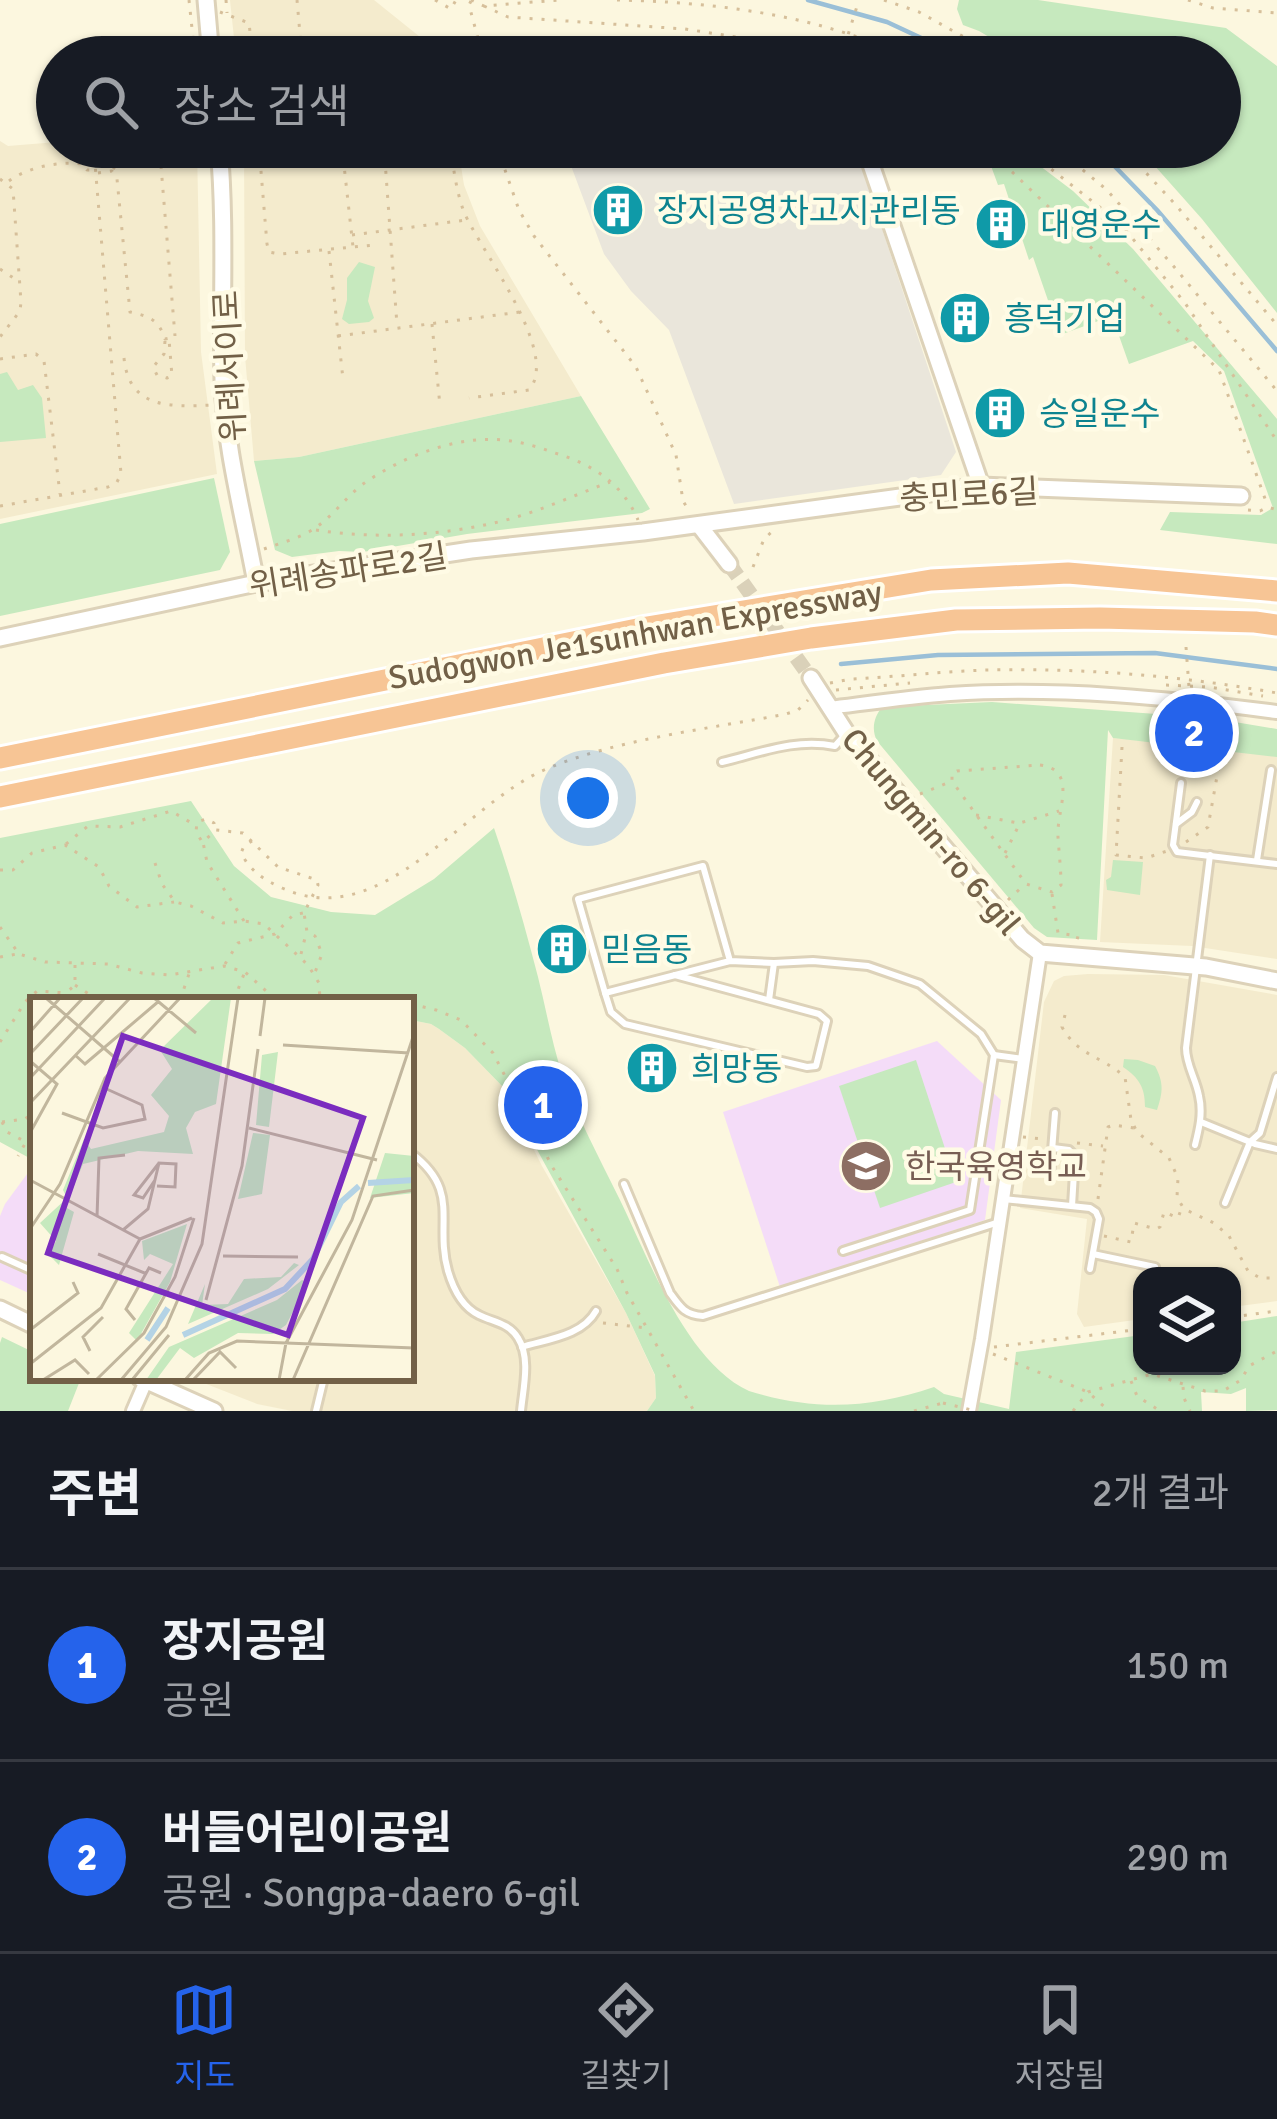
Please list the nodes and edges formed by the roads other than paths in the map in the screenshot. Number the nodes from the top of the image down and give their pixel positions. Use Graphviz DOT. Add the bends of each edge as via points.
graph roads {
  1 [pos="206,4"];
  2 [pos="209,36"];
  3 [pos="220,168"];
  4 [pos="872,168"];
  5 [pos="981,486"];
  6 [pos="1241,496"];
  7 [pos="699,525"];
  8 [pos="729,564"];
  9 [pos="256,583"];
  10 [pos="1277,591"];
  11 [pos="1277,625"];
  12 [pos="0,638"];
  13 [pos="817,685"];
  14 [pos="829,708"];
  15 [pos="1277,712"];
  16 [pos="847,734"];
  17 [pos="0,758"];
  18 [pos="722,762"];
  19 [pos="1271,770"];
  20 [pos="1181,783"];
  21 [pos="0,797"];
  22 [pos="1197,802"];
  23 [pos="1175,824"];
  24 [pos="1210,855"];
  25 [pos="1257,860"];
  26 [pos="1277,864"];
  27 [pos="1040,953"];
  28 [pos="730,961"];
  29 [pos="774,964"];
  30 [pos="1198,966"];
  31 [pos="675,975"];
  32 [pos="1277,981"];
  33 [pos="605,993"];
  34 [pos="769,1000"];
  35 [pos="994,1055"];
  36 [pos="1024,1059"];
  37 [pos="1277,1077"];
  38 [pos="1055,1113"];
  39 [pos="1201,1122"];
  40 [pos="1250,1142"];
  41 [pos="1053,1144"];
  42 [pos="1195,1145"];
  43 [pos="1277,1149"];
  44 [pos="414,1156"];
  45 [pos="1050,1176"];
  46 [pos="624,1184"];
  47 [pos="1003,1199"];
  48 [pos="1225,1204"];
  49 [pos="1072,1206"];
  50 [pos="1000,1222"];
  51 [pos="842,1251"];
  52 [pos="1093,1254"];
  53 [pos="2,1257"];
  54 [pos="1155,1267"];
  55 [pos="1090,1269"];
  56 [pos="30,1270"];
  57 [pos="0,1309"];
  58 [pos="596,1310"];
  59 [pos="30,1324"];
  60 [pos="522,1347"];
  61 [pos="142,1381"];
  62 [pos="147,1381"];
  63 [pos="323,1381"];
  64 [pos="133,1411"];
  65 [pos="214,1411"];
  66 [pos="316,1411"];
  67 [pos="521,1411"];
  68 [pos="972,1411"];
  1 -- 2 [label="street"];
  3 -- 9 [label="street, 위례서이로" via="223,384"];
  4 -- 5 [label="street"];
  5 -- 6 [label="street, 충민로6길"];
  5 -- 7 [label="street, 충민로6길"];
  7 -- 8 [label="street"];
  7 -- 9 [label="street, 위례송파로2길"];
  9 -- 12 [label="street, 위례송파로2길"];
  10 -- 17 [label="highway, Sudogwon Je1sunhwan Expressway" via="1068,573 931,580 647,627"];
  11 -- 21 [label="highway, Sudogwon Je1sunhwan Expressway" via="956,620 811,638"];
  13 -- 14 [label="street, Chungmin-ro 6-gil"];
  14 -- 15 [label="street" via="951,694 1188,688"];
  14 -- 16 [label="street, Chungmin-ro 6-gil"];
  16 -- 18 [label="lane" via="835,746 793,743"];
  16 -- 27 [label="street, Chungmin-ro 6-gil"];
  19 -- 25 [label="lane"];
  20 -- 23 [label="lane"];
  22 -- 23 [label="lane"];
  23 -- 24 [label="lane" via="1174,849"];
  24 -- 25 [label="lane"];
  24 -- 30 [label="lane"];
  25 -- 26 [label="lane"];
  27 -- 30 [label="street"];
  27 -- 36 [label="street, Chungmin-ro 6-gil"];
  28 -- 29 [label="lane"];
  28 -- 31 [label="lane"];
  28 -- 33 [label="lane" via="703,866 578,899"];
  29 -- 34 [label="lane"];
  29 -- 35 [label="lane" via="868,966 920,984 981,1034"];
  30 -- 32 [label="street"];
  30 -- 39 [label="lane" via="1186,1059"];
  31 -- 33 [label="lane"];
  31 -- 34 [label="lane"];
  33 -- 34 [label="lane" via="626,1024 816,1066 827,1021"];
  35 -- 36 [label="lane"];
  35 -- 51 [label="lane" via="970,1210"];
  36 -- 47 [label="street, Chungmin-ro 6-gil"];
  37 -- 40 [label="lane"];
  38 -- 41 [label="lane"];
  39 -- 40 [label="lane"];
  39 -- 42 [label="lane"];
  40 -- 43 [label="lane"];
  40 -- 48 [label="lane"];
  41 -- 45 [label="lane"];
  41 -- 49 [label="lane" via="1075,1156"];
  44 -- 60 [label="lane" via="440,1186 454,1287"];
  46 -- 50 [label="lane" via="670,1293 689,1315"];
  47 -- 49 [label="lane"];
  47 -- 50 [label="street, Chungmin-ro 6-gil"];
  49 -- 52 [label="lane" via="1096,1212"];
  50 -- 68 [label="street, Chungmin-ro 6-gil"];
  52 -- 54 [label="lane"];
  52 -- 55 [label="lane"];
  53 -- 56 [label="lane"];
  57 -- 59 [label="street"];
  58 -- 60 [label="lane" via="579,1330"];
  60 -- 67 [label="lane"];
  61 -- 64 [label="street"];
  62 -- 65 [label="street"];
  63 -- 66 [label="lane"];
}
